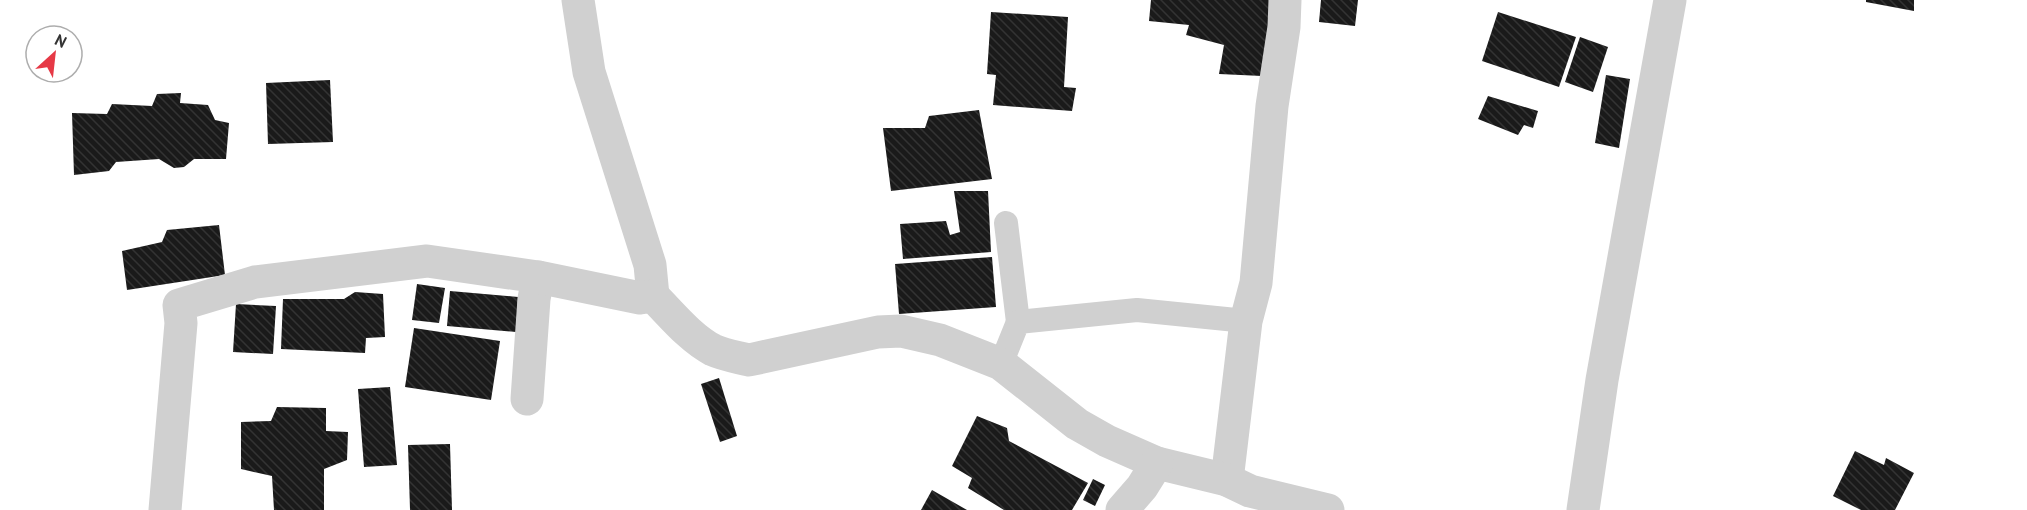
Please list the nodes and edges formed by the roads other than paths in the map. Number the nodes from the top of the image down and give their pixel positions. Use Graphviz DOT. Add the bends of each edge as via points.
graph roads {
  1 [pos="578,0"];
  2 [pos="1285,0"];
  3 [pos="1670,0"];
  4 [pos="1006,223"];
  5 [pos="538,277"];
  6 [pos="653,296"];
  7 [pos="1246,321"];
  8 [pos="1018,322"];
  9 [pos="1001,364"];
  10 [pos="527,399"];
  11 [pos="1157,463"];
  12 [pos="1240,494"];
  13 [pos="165,510"];
  14 [pos="1122,510"];
  15 [pos="1328,510"];
  16 [pos="1583,510"];
  1 -- 6 [label="street" via="590,72 650,265"];
  2 -- 7 [label="street" via="1256,283"];
  3 -- 16 [label="street" via="1602,380"];
  4 -- 8 [label="lane"];
  5 -- 6 [label="street" via="640,298"];
  5 -- 10 [label="street"];
  5 -- 13 [label="street" via="427,261 255,282 179,305 182,323"];
  6 -- 9 [label="street" via="712,350 749,360 878,332 901,331 940,340"];
  7 -- 8 [label="lane" via="1137,310"];
  7 -- 12 [label="street"];
  8 -- 9 [label="lane"];
  9 -- 11 [label="street" via="1077,424"];
  11 -- 12 [label="street"];
  11 -- 14 [label="street"];
  12 -- 15 [label="street"];
}
